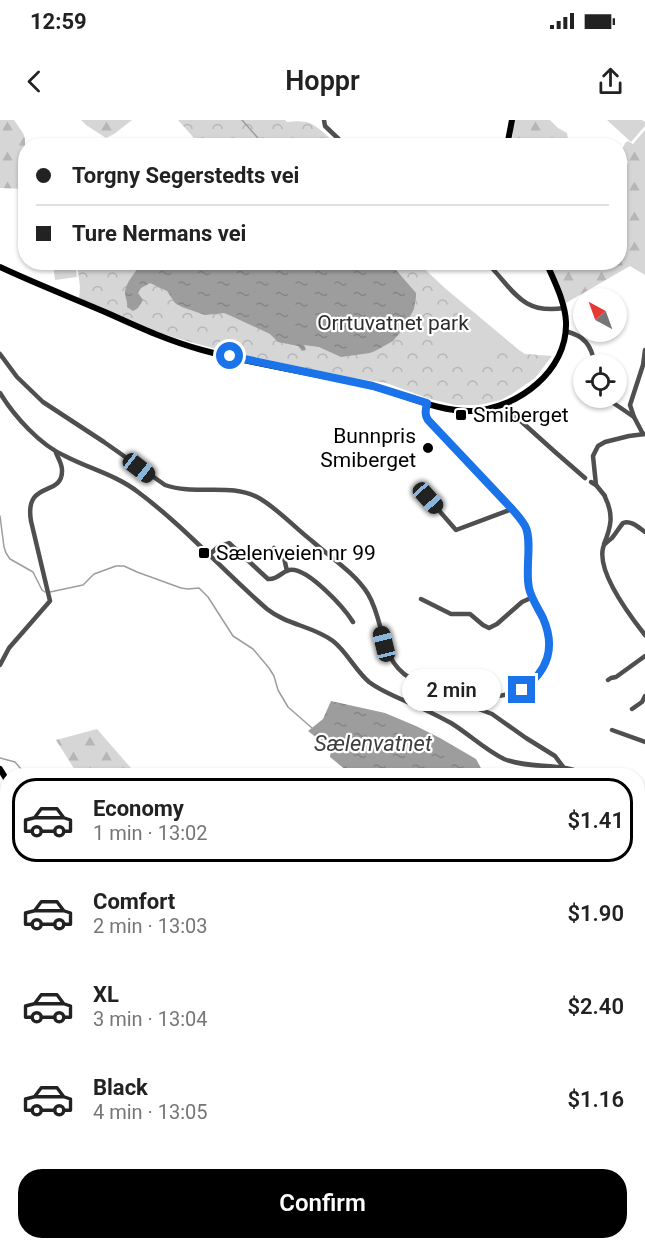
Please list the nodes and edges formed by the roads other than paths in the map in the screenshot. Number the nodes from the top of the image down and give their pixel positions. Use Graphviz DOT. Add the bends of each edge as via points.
graph roads {
  1 [pos="324,120"];
  2 [pos="512,120"];
  3 [pos="338,138"];
  4 [pos="509,138"];
  5 [pos="0,267"];
  6 [pos="493,270"];
  7 [pos="550,270"];
  8 [pos="564,308"];
  9 [pos="565,331"];
  10 [pos="645,350"];
  11 [pos="0,354"];
  12 [pos="592,354"];
  13 [pos="0,393"];
  14 [pos="508,402"];
  15 [pos="427,403"];
  16 [pos="621,408"];
  17 [pos="634,417"];
  18 [pos="644,435"];
  19 [pos="56,452"];
  20 [pos="585,478"];
  21 [pos="428,498"];
  22 [pos="512,509"];
  23 [pos="645,532"];
  24 [pos="604,544"];
  25 [pos="274,548"];
  26 [pos="209,555"];
  27 [pos="287,571"];
  28 [pos="533,597"];
  29 [pos="422,599"];
  30 [pos="353,622"];
  31 [pos="645,635"];
  32 [pos="645,656"];
  33 [pos="0,665"];
  34 [pos="608,680"];
  35 [pos="444,688"];
  36 [pos="645,696"];
  37 [pos="632,709"];
  38 [pos="612,730"];
  39 [pos="645,742"];
  40 [pos="564,768"];
  1 -- 3 [label="street"];
  2 -- 4 [label="main road"];
  5 -- 15 [label="main road" via="189,346 373,386"];
  6 -- 8 [label="street" via="525,303 541,309"];
  7 -- 8 [label="main road"];
  8 -- 9 [label="main road"];
  9 -- 12 [label="street" via="577,334"];
  9 -- 14 [label="main road" via="559,355 547,372 533,387"];
  10 -- 17 [label="street" via="630,405"];
  11 -- 35 [label="street" via="43,402 165,485 194,491 242,491 271,506 366,590 389,656 402,672 411,679"];
  13 -- 19 [label="street" via="14,414"];
  14 -- 15 [label="main road" via="471,411"];
  14 -- 20 [label="street" via="514,416"];
  15 -- 22 [label="street" via="428,420"];
  16 -- 17 [label="street"];
  17 -- 18 [label="street"];
  18 -- 24 [label="street" via="605,442 593,456 594,483 609,509 610,531"];
  19 -- 26 [label="street" via="125,483"];
  19 -- 33 [label="street" via="62,470 60,479 33,497 30,509 50,601 9,648"];
  21 -- 22 [label="street" via="456,530"];
  22 -- 28 [label="street" via="528,536 529,590"];
  23 -- 24 [label="street" via="626,522"];
  24 -- 31 [label="street" via="608,579"];
  25 -- 27 [label="street" via="284,558"];
  26 -- 27 [label="street" via="229,543 268,579 279,578"];
  26 -- 40 [label="street" via="272,613 333,641 375,686 450,723 507,760"];
  27 -- 30 [label="street" via="301,573 321,587"];
  28 -- 29 [label="street" via="489,628 471,614 451,614"];
  28 -- 35 [label="street" via="549,639 546,662 533,682 522,690 497,696"];
  32 -- 34 [label="street"];
  35 -- 40 [label="street" via="444,698 501,720 555,756"];
  36 -- 37 [label="street"];
  38 -- 39 [label="street"];
}
